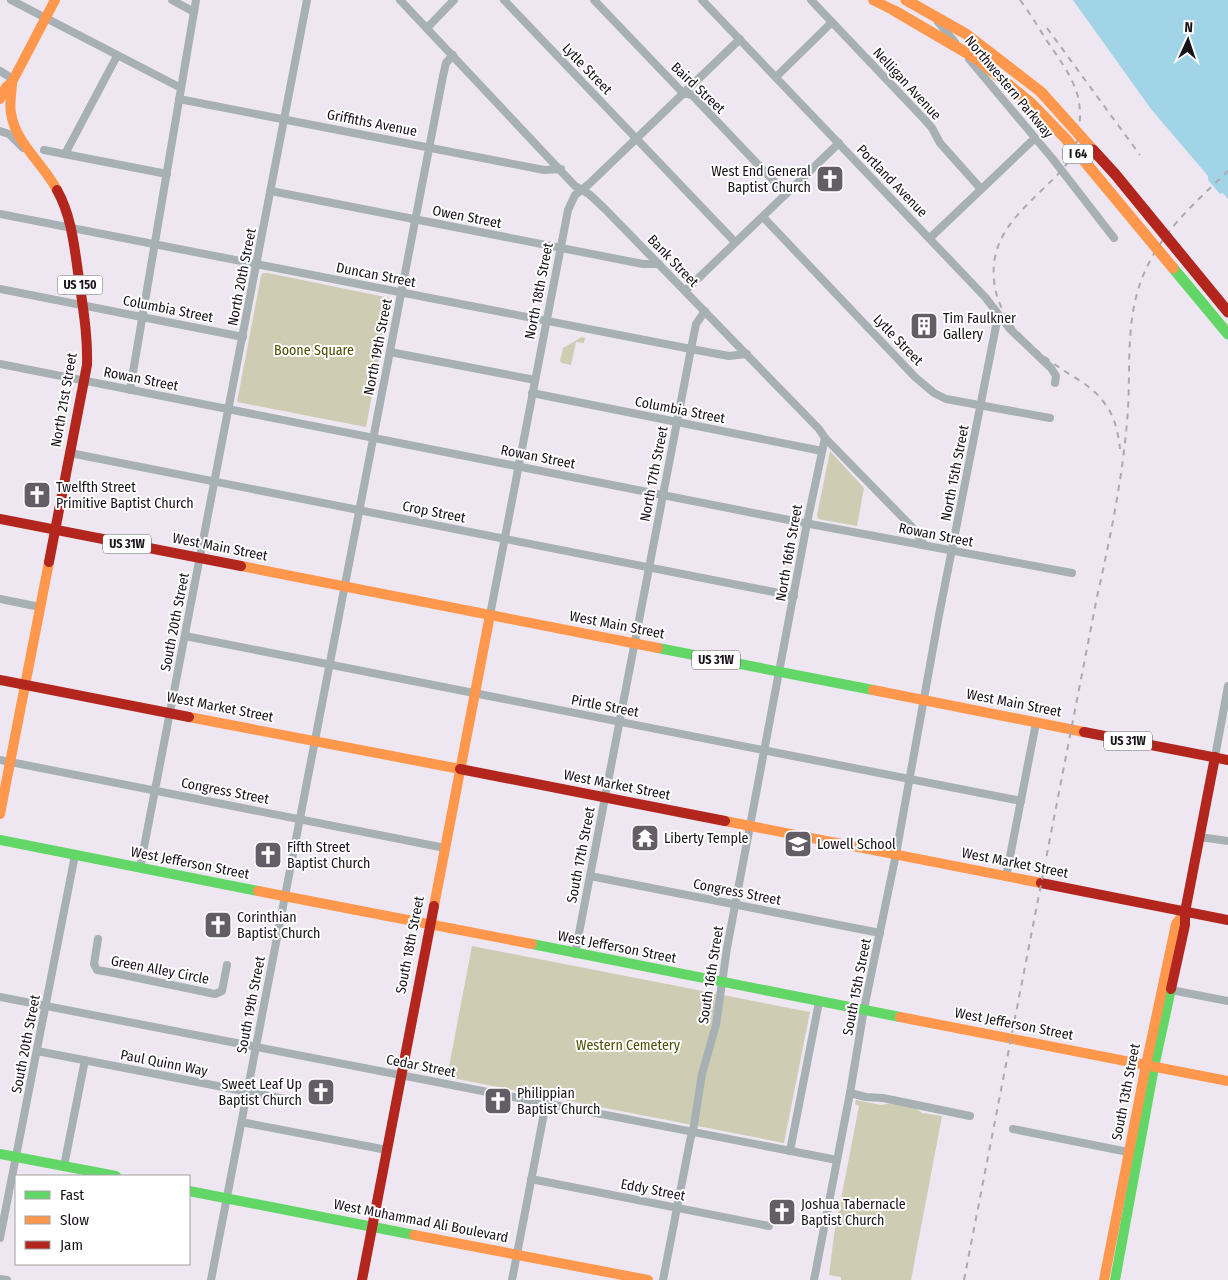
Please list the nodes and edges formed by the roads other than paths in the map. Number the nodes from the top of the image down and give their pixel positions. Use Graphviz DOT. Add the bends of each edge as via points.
graph roads {
  1 [pos="10,0"];
  2 [pos="55,0"];
  3 [pos="172,0"];
  4 [pos="196,0"];
  5 [pos="307,0"];
  6 [pos="400,0"];
  7 [pos="454,0"];
  8 [pos="504,0"];
  9 [pos="594,0"];
  10 [pos="702,0"];
  11 [pos="811,0"];
  12 [pos="873,0"];
  13 [pos="906,0"];
  14 [pos="920,0"];
  15 [pos="194,12"];
  16 [pos="46,18"];
  17 [pos="832,22"];
  18 [pos="427,28"];
  19 [pos="740,40"];
  20 [pos="453,55"];
  21 [pos="117,56"];
  22 [pos="0,71"];
  23 [pos="776,77"];
  24 [pos="13,80"];
  25 [pos="181,88"];
  26 [pos="683,93"];
  27 [pos="0,99"];
  28 [pos="179,99"];
  29 [pos="284,119"];
  30 [pos="0,131"];
  31 [pos="1035,138"];
  32 [pos="637,139"];
  33 [pos="839,143"];
  34 [pos="430,147"];
  35 [pos="65,154"];
  36 [pos="40,155"];
  37 [pos="560,169"];
  38 [pos="167,174"];
  39 [pos="981,189"];
  40 [pos="582,190"];
  41 [pos="271,191"];
  42 [pos="786,194"];
  43 [pos="0,214"];
  44 [pos="762,216"];
  45 [pos="415,220"];
  46 [pos="71,228"];
  47 [pos="930,238"];
  48 [pos="1114,238"];
  49 [pos="735,242"];
  50 [pos="155,243"];
  51 [pos="560,249"];
  52 [pos="257,264"];
  53 [pos="658,264"];
  54 [pos="0,289"];
  55 [pos="685,291"];
  56 [pos="402,292"];
  57 [pos="83,306"];
  58 [pos="995,310"];
  59 [pos="705,311"];
  60 [pos="1228,312"];
  61 [pos="143,317"];
  62 [pos="546,321"];
  63 [pos="1228,334"];
  64 [pos="243,337"];
  65 [pos="691,349"];
  66 [pos="390,352"];
  67 [pos="747,354"];
  68 [pos="0,364"];
  69 [pos="535,380"];
  70 [pos="84,381"];
  71 [pos="1056,384"];
  72 [pos="130,390"];
  73 [pos="532,393"];
  74 [pos="981,406"];
  75 [pos="229,409"];
  76 [pos="1050,418"];
  77 [pos="677,422"];
  78 [pos="374,437"];
  79 [pos="825,438"];
  80 [pos="822,450"];
  81 [pos="70,453"];
  82 [pos="518,466"];
  83 [pos="214,482"];
  84 [pos="663,494"];
  85 [pos="360,510"];
  86 [pos="0,519"];
  87 [pos="807,523"];
  88 [pos="54,530"];
  89 [pos="504,538"];
  90 [pos="924,545"];
  91 [pos="953,551"];
  92 [pos="200,558"];
  93 [pos="649,567"];
  94 [pos="1072,573"];
  95 [pos="345,587"];
  96 [pos="794,596"];
  97 [pos="0,599"];
  98 [pos="40,607"];
  99 [pos="490,615"];
  100 [pos="185,636"];
  101 [pos="634,644"];
  102 [pos="330,664"];
  103 [pos="779,673"];
  104 [pos="0,680"];
  105 [pos="24,685"];
  106 [pos="1228,686"];
  107 [pos="474,693"];
  108 [pos="925,700"];
  109 [pos="170,712"];
  110 [pos="619,722"];
  111 [pos="1036,723"];
  112 [pos="315,741"];
  113 [pos="764,750"];
  114 [pos="1215,757"];
  115 [pos="1228,760"];
  116 [pos="5,761"];
  117 [pos="460,769"];
  118 [pos="910,779"];
  119 [pos="154,790"];
  120 [pos="605,798"];
  121 [pos="1021,801"];
  122 [pos="0,814"];
  123 [pos="300,819"];
  124 [pos="750,826"];
  125 [pos="1200,837"];
  126 [pos="0,840"];
  127 [pos="1228,841"];
  128 [pos="445,848"];
  129 [pos="896,854"];
  130 [pos="75,855"];
  131 [pos="140,868"];
  132 [pos="590,876"];
  133 [pos="1006,876"];
  134 [pos="285,896"];
  135 [pos="735,904"];
  136 [pos="1185,912"];
  137 [pos="1228,920"];
  138 [pos="430,925"];
  139 [pos="880,933"];
  140 [pos="98,939"];
  141 [pos="575,954"];
  142 [pos="227,965"];
  143 [pos="722,982"];
  144 [pos="1171,990"];
  145 [pos="0,997"];
  146 [pos="1228,1001"];
  147 [pos="819,1002"];
  148 [pos="46,1006"];
  149 [pos="864,1009"];
  150 [pos="256,1047"];
  151 [pos="37,1051"];
  152 [pos="84,1060"];
  153 [pos="1150,1066"];
  154 [pos="400,1075"];
  155 [pos="1228,1081"];
  156 [pos="248,1092"];
  157 [pos="850,1093"];
  158 [pos="285,1099"];
  159 [pos="546,1103"];
  160 [pos="970,1116"];
  161 [pos="242,1121"];
  162 [pos="1013,1129"];
  163 [pos="693,1132"];
  164 [pos="387,1150"];
  165 [pos="790,1151"];
  166 [pos="1134,1153"];
  167 [pos="0,1154"];
  168 [pos="17,1157"];
  169 [pos="837,1160"];
  170 [pos="64,1166"];
  171 [pos="111,1175"];
  172 [pos="532,1179"];
  173 [pos="190,1190"];
  174 [pos="227,1198"];
  175 [pos="677,1208"];
  176 [pos="769,1226"];
  177 [pos="372,1227"];
  178 [pos="0,1238"];
  179 [pos="517,1255"];
  180 [pos="0,1279"];
  181 [pos="7,1280"];
  182 [pos="211,1280"];
  183 [pos="362,1280"];
  184 [pos="512,1280"];
  185 [pos="648,1280"];
  186 [pos="663,1280"];
  187 [pos="814,1280"];
  188 [pos="1104,1280"];
  189 [pos="1115,1280"];
  1 -- 16 [label="street"];
  2 -- 16 [label="main road, US 150"];
  3 -- 15 [label="street"];
  4 -- 15 [label="street"];
  5 -- 29 [label="street, North 20th Street"];
  6 -- 18 [label="street, Bank Street"];
  7 -- 18 [label="street"];
  8 -- 32 [label="street, Lytle Street"];
  9 -- 26 [label="street, Baird Street"];
  10 -- 19 [label="street, Portland Avenue"];
  11 -- 17 [label="street, Nelligan Avenue"];
  12 -- 63 [label="main road, I 64, bridge" via="977,59 1031,103 1066,139"];
  13 -- 60 [label="main road, I 64, bridge" via="966,34 1040,92 1115,174"];
  14 -- 31 [label="street, Northwestern Parkway"];
  15 -- 25 [label="street"];
  16 -- 21 [label="street"];
  16 -- 24 [label="main road, US 150"];
  17 -- 23 [label="street"];
  17 -- 39 [label="street, Nelligan Avenue" via="925,120 940,143"];
  18 -- 20 [label="street, Bank Street"];
  19 -- 23 [label="street, Portland Avenue"];
  19 -- 26 [label="street, North 18th Street"];
  20 -- 34 [label="street, North 19th Street" via="446,63"];
  20 -- 37 [label="street, Bank Street"];
  21 -- 25 [label="street"];
  21 -- 35 [label="street"];
  22 -- 24 [label="street"];
  23 -- 33 [label="street, Portland Avenue"];
  24 -- 27 [label="main road, US 150"];
  24 -- 36 [label="main road, North 21st Street / US 150" via="11,116 18,133"];
  25 -- 28 [label="street"];
  26 -- 32 [label="street, North 18th Street"];
  26 -- 42 [label="street, Baird Street" via="692,95"];
  28 -- 29 [label="street, Griffiths Avenue"];
  28 -- 38 [label="street"];
  29 -- 34 [label="street, Griffiths Avenue"];
  29 -- 41 [label="street, North 20th Street"];
  30 -- 36 [label="street"];
  31 -- 39 [label="street"];
  31 -- 48 [label="street, Northwestern Parkway"];
  32 -- 40 [label="street, North 18th Street"];
  32 -- 49 [label="street, Lytle Street"];
  33 -- 42 [label="street"];
  33 -- 47 [label="street, Portland Avenue"];
  34 -- 37 [label="street, Griffiths Avenue" via="544,170"];
  34 -- 45 [label="street, North 19th Street"];
  35 -- 36 [label="street"];
  35 -- 38 [label="street"];
  36 -- 46 [label="main road, North 21st Street / US 150" via="58,190"];
  37 -- 40 [label="street, Bank Street"];
  38 -- 50 [label="street"];
  39 -- 47 [label="street"];
  40 -- 51 [label="street, North 18th Street" via="575,195 568,210"];
  40 -- 53 [label="street, Bank Street" via="606,209"];
  41 -- 45 [label="street, Owen Street"];
  41 -- 52 [label="street, North 20th Street"];
  42 -- 44 [label="street"];
  43 -- 46 [label="street, Duncan Street"];
  44 -- 49 [label="street"];
  44 -- 74 [label="street, Lytle Street" via="924,386 946,399"];
  45 -- 51 [label="street, Owen Street"];
  45 -- 56 [label="street, North 19th Street"];
  46 -- 50 [label="street, Duncan Street"];
  46 -- 57 [label="main road, North 21st Street / US 150"];
  47 -- 58 [label="street, Portland Avenue"];
  49 -- 55 [label="street"];
  50 -- 52 [label="street, Duncan Street"];
  50 -- 61 [label="street"];
  51 -- 53 [label="street, Owen Street"];
  51 -- 62 [label="street, North 18th Street"];
  52 -- 56 [label="street, Duncan Street"];
  52 -- 64 [label="street, North 20th Street"];
  53 -- 55 [label="street, Bank Street"];
  54 -- 57 [label="street, Columbia Street"];
  55 -- 59 [label="street, Bank Street"];
  56 -- 62 [label="street, Duncan Street"];
  56 -- 66 [label="street, North 19th Street"];
  57 -- 61 [label="street, Columbia Street"];
  57 -- 70 [label="main road, North 21st Street / US 150" via="88,343"];
  58 -- 71 [label="street, Portland Avenue" via="1051,368"];
  58 -- 74 [label="street, North 15th Street" via="998,321"];
  59 -- 65 [label="street, North 17th Street" via="696,324"];
  59 -- 67 [label="street, Bank Street"];
  61 -- 64 [label="street, Columbia Street"];
  61 -- 72 [label="street"];
  62 -- 65 [label="street, Duncan Street"];
  62 -- 69 [label="street, North 18th Street"];
  64 -- 75 [label="street, North 20th Street"];
  65 -- 67 [label="street, Duncan Street" via="729,356"];
  65 -- 77 [label="street, North 17th Street"];
  66 -- 69 [label="street"];
  66 -- 78 [label="street, North 19th Street"];
  67 -- 79 [label="street, Bank Street"];
  68 -- 70 [label="street, Rowan Street"];
  69 -- 73 [label="street, North 18th Street"];
  70 -- 72 [label="street, Rowan Street"];
  70 -- 81 [label="main road, North 21st Street / US 150"];
  72 -- 75 [label="street, Rowan Street"];
  73 -- 77 [label="street, Columbia Street"];
  73 -- 82 [label="street, North 18th Street"];
  74 -- 76 [label="street, Lytle Street"];
  74 -- 91 [label="street, North 15th Street"];
  75 -- 78 [label="street, Rowan Street"];
  75 -- 83 [label="street, North 20th Street"];
  77 -- 80 [label="street, Columbia Street"];
  77 -- 84 [label="street, North 17th Street"];
  78 -- 82 [label="street, Rowan Street"];
  78 -- 85 [label="street, North 19th Street"];
  79 -- 80 [label="street, North 16th Street"];
  79 -- 90 [label="street, Bank Street" via="913,528"];
  80 -- 87 [label="street, North 16th Street"];
  81 -- 83 [label="street, Crop Street"];
  81 -- 88 [label="main road, North 21st Street / US 150"];
  82 -- 84 [label="street, Rowan Street"];
  82 -- 89 [label="street, North 18th Street"];
  83 -- 85 [label="street, Crop Street"];
  83 -- 92 [label="street, North 20th Street"];
  84 -- 87 [label="street, Rowan Street"];
  84 -- 93 [label="street, North 17th Street"];
  85 -- 89 [label="street, Crop Street"];
  85 -- 95 [label="street, North 19th Street"];
  86 -- 88 [label="main road, West Main Street / US 31W"];
  87 -- 90 [label="street, Rowan Street"];
  87 -- 96 [label="street, North 16th Street"];
  88 -- 92 [label="main road, West Main Street / US 31W"];
  88 -- 98 [label="main road, US 150"];
  89 -- 93 [label="street, Crop Street"];
  89 -- 99 [label="street, North 18th Street"];
  90 -- 91 [label="street, Rowan Street"];
  91 -- 94 [label="street, Rowan Street"];
  91 -- 108 [label="street, North 15th Street"];
  92 -- 95 [label="main road, West Main Street / US 31W"];
  92 -- 100 [label="street, South 20th Street"];
  93 -- 96 [label="street, Crop Street"];
  93 -- 101 [label="street, North 17th Street"];
  95 -- 99 [label="main road, West Main Street / US 31W"];
  95 -- 102 [label="street, South 19th Street"];
  96 -- 103 [label="street, North 16th Street"];
  97 -- 98 [label="street"];
  98 -- 105 [label="main road, US 150"];
  99 -- 101 [label="main road, West Main Street / US 31W"];
  99 -- 107 [label="main road, South 18th Street"];
  100 -- 102 [label="street, Pirtle Street"];
  100 -- 109 [label="street, South 20th Street"];
  101 -- 103 [label="main road, West Main Street / US 31W"];
  101 -- 110 [label="street, South 17th Street"];
  102 -- 107 [label="street, Pirtle Street"];
  102 -- 112 [label="street, South 19th Street"];
  103 -- 108 [label="main road, West Main Street / US 31W"];
  103 -- 113 [label="street, South 16th Street"];
  104 -- 105 [label="main road, West Market Street"];
  105 -- 109 [label="main road, West Market Street"];
  105 -- 116 [label="main road"];
  106 -- 114 [label="street"];
  107 -- 110 [label="street, Pirtle Street"];
  107 -- 117 [label="main road, South 18th Street"];
  108 -- 111 [label="main road, West Main Street / US 31W"];
  108 -- 118 [label="street, South 15th Street"];
  109 -- 112 [label="main road, West Market Street"];
  109 -- 119 [label="street, South 20th Street"];
  110 -- 113 [label="street, Pirtle Street"];
  110 -- 120 [label="street, South 17th Street"];
  111 -- 114 [label="main road, West Main Street / US 31W"];
  111 -- 121 [label="street"];
  112 -- 117 [label="main road, West Market Street"];
  112 -- 123 [label="street, South 19th Street"];
  113 -- 118 [label="street, Pirtle Street"];
  113 -- 124 [label="street, South 16th Street"];
  114 -- 115 [label="main road, West Main Street / US 31W"];
  114 -- 125 [label="main road, South 13th Street"];
  116 -- 119 [label="street, Congress Street"];
  116 -- 122 [label="main road"];
  117 -- 120 [label="main road, West Market Street"];
  117 -- 128 [label="main road, South 18th Street"];
  118 -- 121 [label="street, Pirtle Street"];
  118 -- 129 [label="street, South 15th Street"];
  119 -- 123 [label="street, Congress Street"];
  119 -- 131 [label="street, South 20th Street"];
  120 -- 124 [label="main road, West Market Street"];
  120 -- 132 [label="street, South 17th Street"];
  121 -- 133 [label="street"];
  123 -- 128 [label="street, Congress Street"];
  123 -- 134 [label="street, South 19th Street"];
  124 -- 129 [label="main road, West Market Street"];
  124 -- 135 [label="street, South 16th Street"];
  125 -- 127 [label="street"];
  125 -- 136 [label="main road, South 13th Street"];
  126 -- 130 [label="main road, West Jefferson Street"];
  128 -- 138 [label="main road, South 18th Street"];
  129 -- 133 [label="main road, West Market Street"];
  129 -- 139 [label="street, South 15th Street"];
  130 -- 131 [label="main road, West Jefferson Street"];
  130 -- 148 [label="street, South 20th Street"];
  131 -- 134 [label="main road, West Jefferson Street"];
  132 -- 135 [label="street, Congress Street"];
  132 -- 141 [label="street, South 17th Street"];
  133 -- 136 [label="main road, West Market Street"];
  134 -- 138 [label="main road, West Jefferson Street"];
  134 -- 150 [label="street, South 19th Street"];
  135 -- 139 [label="street, Congress Street"];
  135 -- 143 [label="street, South 16th Street"];
  136 -- 137 [label="main road, West Market Street"];
  136 -- 144 [label="main road, South 13th Street"];
  136 -- 153 [label="main road, South 13th Street" via="1176,924"];
  138 -- 141 [label="main road, West Jefferson Street"];
  138 -- 154 [label="main road, South 18th Street"];
  139 -- 149 [label="street, South 15th Street"];
  140 -- 142 [label="street, Green Alley Circle" via="94,964 98,970 114,974 216,994 222,991"];
  141 -- 143 [label="main road, West Jefferson Street"];
  143 -- 147 [label="main road, West Jefferson Street"];
  143 -- 163 [label="street, South 16th Street"];
  144 -- 146 [label="street"];
  144 -- 153 [label="main road, South 13th Street"];
  145 -- 148 [label="street, Cedar Street"];
  147 -- 149 [label="main road, West Jefferson Street"];
  147 -- 165 [label="street"];
  148 -- 150 [label="street, Cedar Street"];
  148 -- 151 [label="street, South 20th Street"];
  149 -- 153 [label="main road, West Jefferson Street"];
  149 -- 157 [label="street, South 15th Street"];
  150 -- 154 [label="street, Cedar Street"];
  150 -- 156 [label="street, South 19th Street"];
  151 -- 152 [label="street, Paul Quinn Way"];
  151 -- 168 [label="street, South 20th Street"];
  152 -- 156 [label="street, Paul Quinn Way"];
  152 -- 170 [label="street"];
  153 -- 155 [label="main road, West Jefferson Street"];
  153 -- 166 [label="main road, South 13th Street"];
  154 -- 159 [label="street, Cedar Street"];
  154 -- 164 [label="main road, South 18th Street"];
  156 -- 158 [label="street, Paul Quinn Way"];
  156 -- 161 [label="street, South 19th Street"];
  157 -- 160 [label="street"];
  157 -- 169 [label="street, South 15th Street"];
  159 -- 163 [label="street, Cedar Street"];
  159 -- 172 [label="street"];
  161 -- 164 [label="street"];
  161 -- 174 [label="street, South 19th Street"];
  162 -- 166 [label="street"];
  163 -- 165 [label="street, Cedar Street"];
  163 -- 175 [label="street, South 16th Street"];
  164 -- 177 [label="main road, South 18th Street"];
  165 -- 169 [label="street, Cedar Street"];
  166 -- 188 [label="main road, South 13th Street"];
  166 -- 189 [label="main road, South 13th Street"];
  167 -- 168 [label="main road"];
  168 -- 170 [label="main road"];
  168 -- 178 [label="street, South 20th Street"];
  169 -- 187 [label="street, South 15th Street"];
  170 -- 171 [label="main road"];
  172 -- 175 [label="street, Eddy Street"];
  172 -- 179 [label="street"];
  173 -- 174 [label="main road, West Muhammad Ali Boulevard"];
  174 -- 177 [label="main road, West Muhammad Ali Boulevard"];
  174 -- 182 [label="street, South 19th Street"];
  175 -- 176 [label="street, Eddy Street"];
  175 -- 186 [label="street, South 16th Street"];
  177 -- 179 [label="main road, West Muhammad Ali Boulevard"];
  177 -- 183 [label="main road, South 18th Street"];
  179 -- 184 [label="street"];
  179 -- 185 [label="main road, West Muhammad Ali Boulevard"];
  180 -- 181 [label="street"];
}
